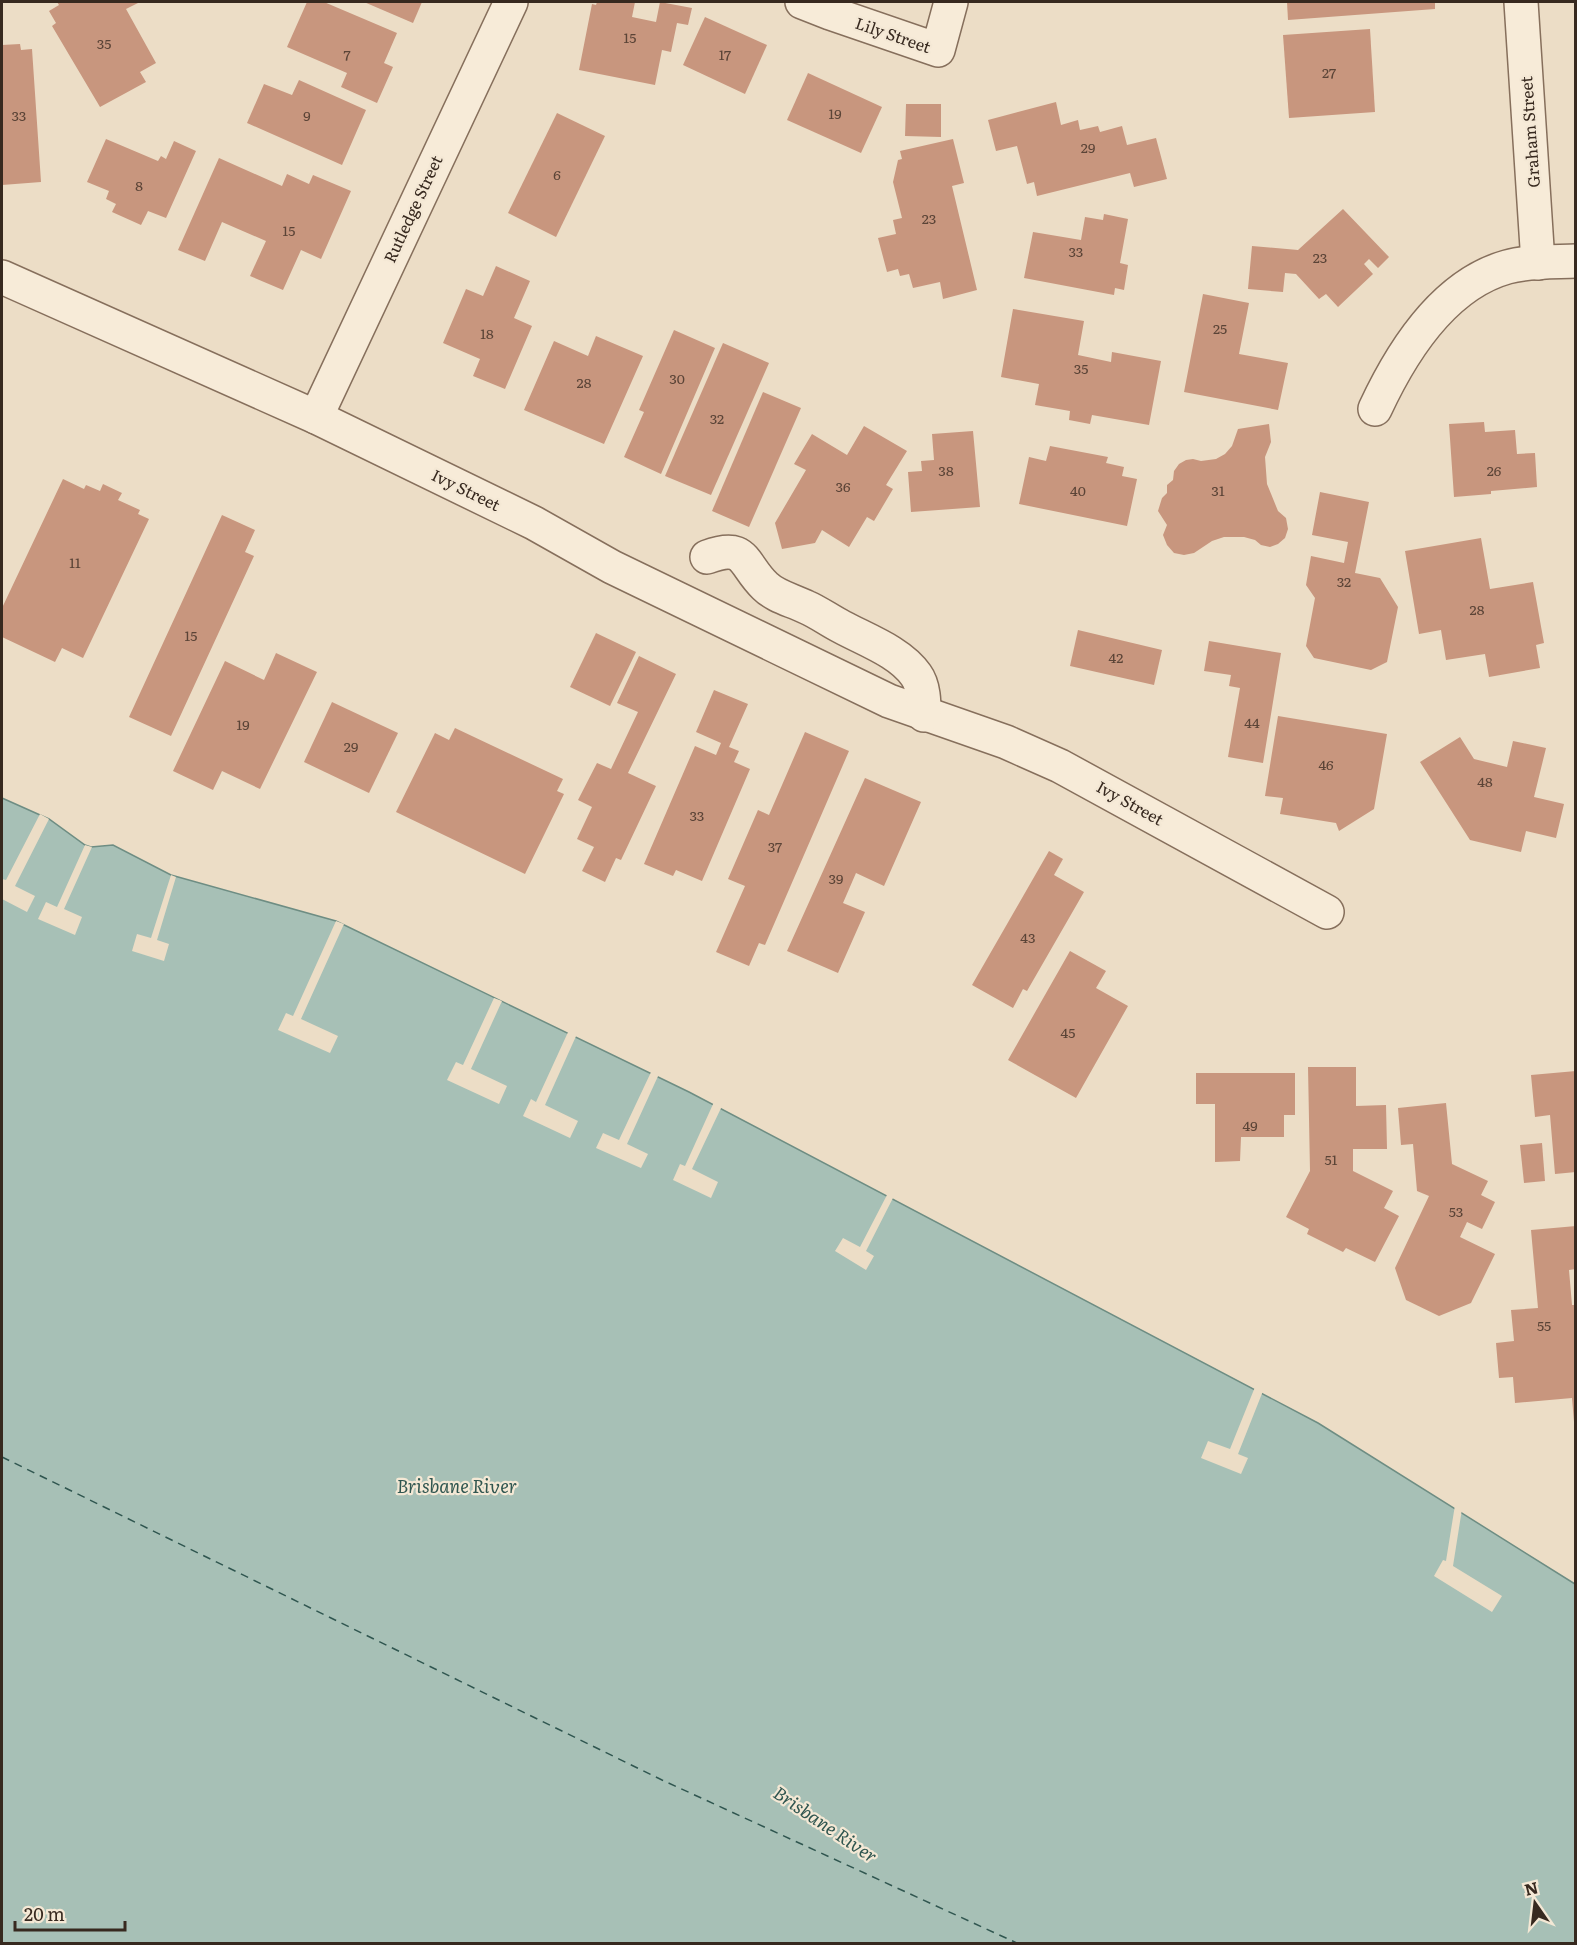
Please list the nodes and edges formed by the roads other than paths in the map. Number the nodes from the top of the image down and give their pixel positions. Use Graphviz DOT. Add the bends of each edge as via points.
graph roads {
  1 [pos="511,2"];
  2 [pos="802,2"];
  3 [pos="951,2"];
  4 [pos="1521,2"];
  5 [pos="1575,261"];
  6 [pos="1539,263"];
  7 [pos="2,277"];
  8 [pos="1375,409"];
  9 [pos="316,417"];
  10 [pos="707,557"];
  11 [pos="924,715"];
  12 [pos="1327,912"];
  1 -- 9 [label="street, Rutledge Street"];
  2 -- 3 [label="street, Lily Street" via="939,50"];
  4 -- 6 [label="street, Graham Street"];
  5 -- 6 [label="street"];
  6 -- 8 [label="street" via="1506,267 1493,273 1472,284 1436,313 1411,344"];
  7 -- 9 [label="street, Ivy Street"];
  9 -- 11 [label="street, Ivy Street" via="534,523 631,576"];
  10 -- 11 [label="street" via="723,552 737,554 773,592 904,663 920,681"];
  11 -- 12 [label="street, Ivy Street" via="1006,742 1060,766"];
}
